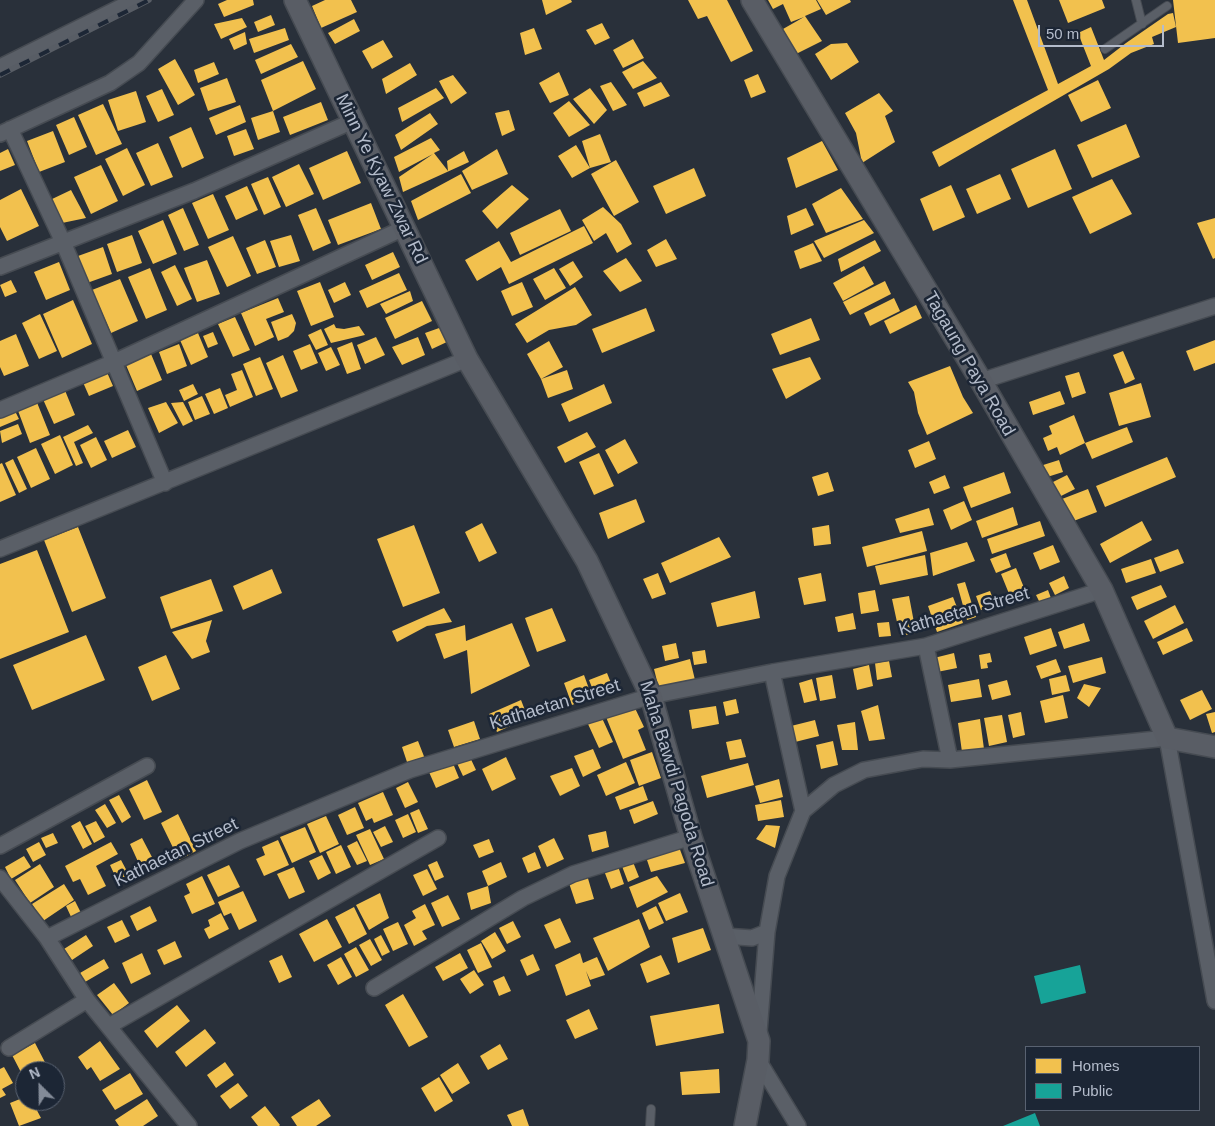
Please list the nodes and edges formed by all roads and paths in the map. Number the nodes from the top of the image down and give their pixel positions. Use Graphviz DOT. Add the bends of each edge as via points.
graph roads {
  1 [pos="134,0"];
  2 [pos="196,0"];
  3 [pos="295,0"];
  4 [pos="752,0"];
  5 [pos="1136,0"];
  6 [pos="1167,6"];
  7 [pos="1142,24"];
  8 [pos="1104,49"];
  9 [pos="0,66"];
  10 [pos="353,121"];
  11 [pos="5,131"];
  12 [pos="404,228"];
  13 [pos="63,242"];
  14 [pos="0,267"];
  15 [pos="1215,306"];
  16 [pos="467,358"];
  17 [pos="114,362"];
  18 [pos="981,381"];
  19 [pos="0,410"];
  20 [pos="165,483"];
  21 [pos="0,549"];
  22 [pos="1102,590"];
  23 [pos="926,646"];
  24 [pos="772,672"];
  25 [pos="651,696"];
  26 [pos="1167,738"];
  27 [pos="1215,747"];
  28 [pos="950,760"];
  29 [pos="147,766"];
  30 [pos="803,811"];
  31 [pos="691,837"];
  32 [pos="438,838"];
  33 [pos="0,846"];
  34 [pos="0,878"];
  35 [pos="767,932"];
  36 [pos="724,936"];
  37 [pos="47,938"];
  38 [pos="374,988"];
  39 [pos="87,1000"];
  40 [pos="1215,1001"];
  41 [pos="109,1026"];
  42 [pos="9,1048"];
  43 [pos="758,1050"];
  44 [pos="652,1109"];
  45 [pos="189,1126"];
  46 [pos="650,1126"];
  47 [pos="745,1126"];
  48 [pos="798,1126"];
  1 -- 9 [label="street"];
  2 -- 11 [label="street" via="139,64 110,83"];
  3 -- 10 [label="street, Minn Ye Kyaw Zwar Rd"];
  4 -- 18 [label="street, Tagaung Paya Road"];
  5 -- 7 [label="lane"];
  6 -- 7 [label="lane"];
  7 -- 8 [label="lane"];
  10 -- 12 [label="street, Minn Ye Kyaw Zwar Rd"];
  10 -- 13 [label="street" via="194,191"];
  11 -- 13 [label="street"];
  12 -- 16 [label="street, Minn Ye Kyaw Zwar Rd"];
  12 -- 17 [label="street"];
  13 -- 14 [label="street"];
  13 -- 17 [label="street"];
  15 -- 18 [label="street"];
  16 -- 20 [label="street"];
  16 -- 25 [label="street, Maha Bawdi Pagoda Road" via="587,561"];
  17 -- 19 [label="street"];
  17 -- 20 [label="street"];
  18 -- 22 [label="street, Tagaung Paya Road"];
  20 -- 21 [label="street"];
  22 -- 23 [label="street, Kathaetan Street"];
  22 -- 26 [label="street, Tagaung Paya Road"];
  23 -- 24 [label="street, Kathaetan Street"];
  23 -- 28 [label="street"];
  24 -- 25 [label="street, Kathaetan Street"];
  24 -- 30 [label="street"];
  25 -- 31 [label="street, Maha Bawdi Pagoda Road"];
  25 -- 37 [label="street, Kathaetan Street" via="410,770 240,841"];
  26 -- 27 [label="street"];
  26 -- 28 [label="street"];
  26 -- 40 [label="street"];
  28 -- 30 [label="street" via="923,759 864,770 834,785"];
  29 -- 33 [label="street"];
  30 -- 35 [label="street" via="777,876"];
  31 -- 36 [label="street, Maha Bawdi Pagoda Road"];
  31 -- 38 [label="street" via="565,878 523,898"];
  32 -- 41 [label="street"];
  34 -- 37 [label="street"];
  35 -- 36 [label="street" via="752,938"];
  35 -- 43 [label="street"];
  36 -- 43 [label="street, Maha Bawdi Pagoda Road"];
  37 -- 39 [label="street"];
  39 -- 41 [label="street"];
  39 -- 42 [label="street"];
  41 -- 45 [label="street"];
  43 -- 47 [label="street, Maha Bawdi Pagoda Road"];
  43 -- 48 [label="street"];
  44 -- 46 [label="lane"];
}
